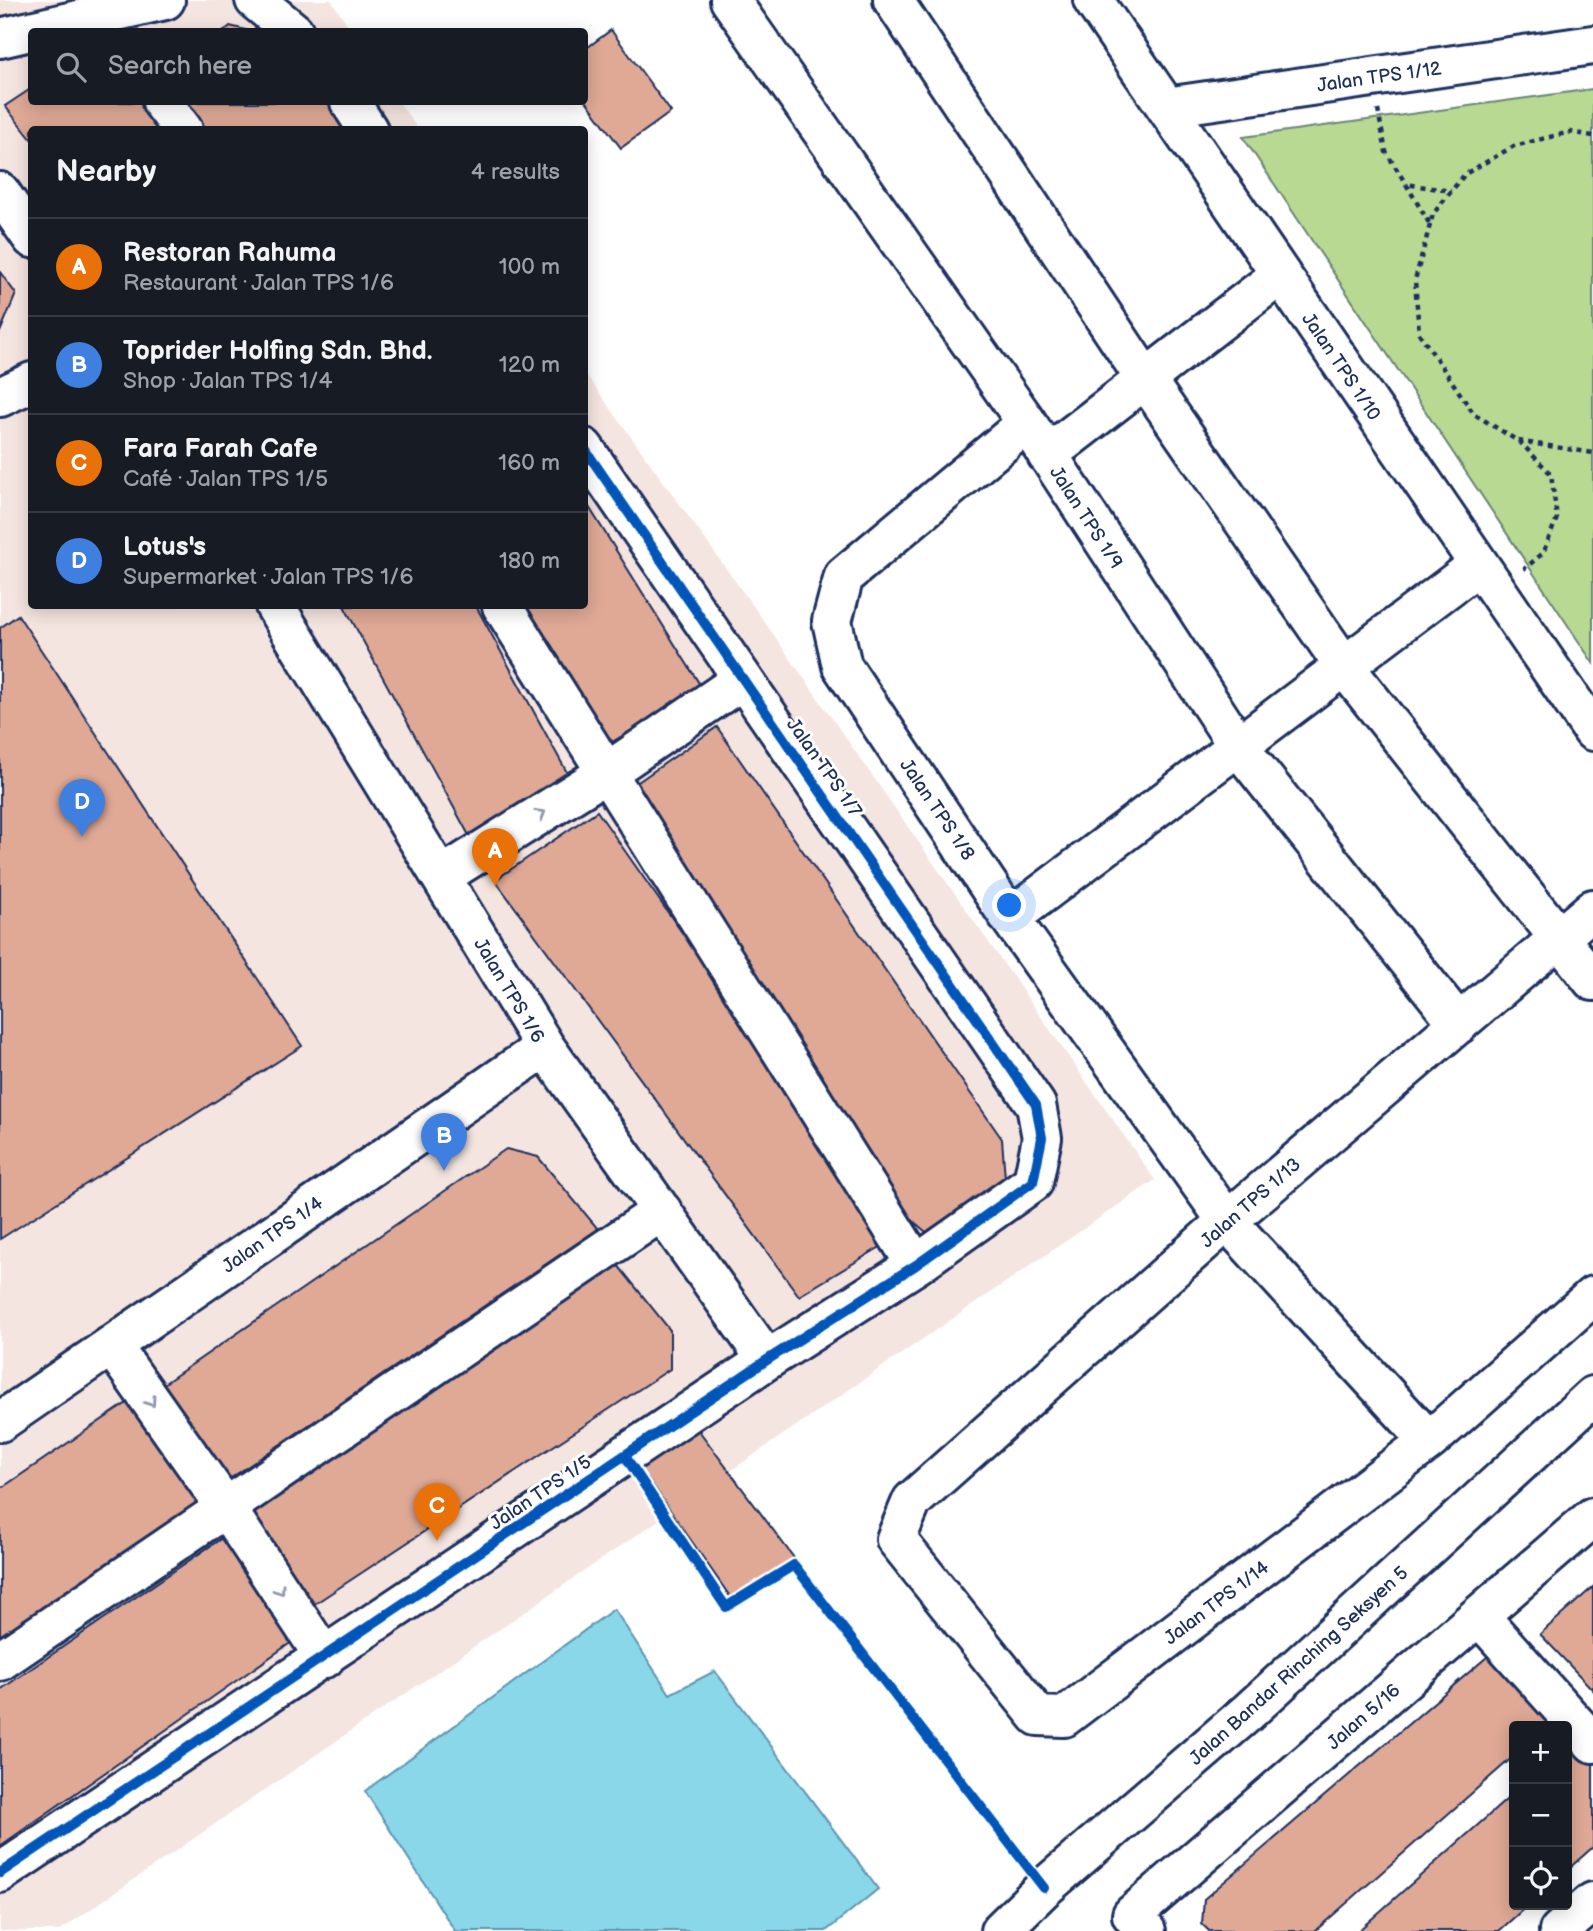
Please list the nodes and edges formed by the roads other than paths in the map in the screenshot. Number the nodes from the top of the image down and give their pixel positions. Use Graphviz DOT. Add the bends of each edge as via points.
graph roads {
  1 [pos="165,0"];
  2 [pos="255,0"];
  3 [pos="297,0"];
  4 [pos="730,0"];
  5 [pos="894,0"];
  6 [pos="1093,0"];
  7 [pos="105,24"];
  8 [pos="75,28"];
  9 [pos="289,28"];
  10 [pos="307,28"];
  11 [pos="28,34"];
  12 [pos="0,38"];
  13 [pos="1593,45"];
  14 [pos="164,105"];
  15 [pos="352,105"];
  16 [pos="1166,107"];
  17 [pos="180,126"];
  18 [pos="365,126"];
  19 [pos="0,192"];
  20 [pos="28,232"];
  21 [pos="1280,275"];
  22 [pos="1146,380"];
  23 [pos="28,384"];
  24 [pos="0,397"];
  25 [pos="1027,423"];
  26 [pos="588,454"];
  27 [pos="1047,455"];
  28 [pos="1477,566"];
  29 [pos="277,609"];
  30 [pos="504,609"];
  31 [pos="1344,666"];
  32 [pos="743,678"];
  33 [pos="1593,731"];
  34 [pos="1238,746"];
  35 [pos="606,773"];
  36 [pos="442,876"];
  37 [pos="1593,909"];
  38 [pos="1010,918"];
  39 [pos="1560,939"];
  40 [pos="1593,981"];
  41 [pos="1458,1024"];
  42 [pos="545,1047"];
  43 [pos="1036,1105"];
  44 [pos="662,1211"];
  45 [pos="1227,1221"];
  46 [pos="916,1265"];
  47 [pos="1593,1296"];
  48 [pos="112,1346"];
  49 [pos="767,1360"];
  50 [pos="1593,1396"];
  51 [pos="0,1422"];
  52 [pos="1429,1441"];
  53 [pos="912,1500"];
  54 [pos="226,1508"];
  55 [pos="1593,1517"];
  56 [pos="1479,1616"];
  57 [pos="325,1658"];
  58 [pos="0,1661"];
  59 [pos="1593,1742"];
  60 [pos="0,1873"];
  61 [pos="1593,1902"];
  62 [pos="1139,1923"];
  63 [pos="1003,1930"];
  64 [pos="1559,1931"];
  1 -- 7 [label="street"];
  2 -- 9 [label="street"];
  3 -- 10 [label="street"];
  4 -- 25 [label="street, Jalan TPS 1/9"];
  5 -- 22 [label="street"];
  6 -- 16 [label="street, Jalan TPS 1/10"];
  7 -- 8 [label="street"];
  11 -- 12 [label="street"];
  13 -- 16 [label="street, Jalan TPS 1/12"];
  14 -- 17 [label="street"];
  15 -- 18 [label="street"];
  16 -- 21 [label="street, Jalan TPS 1/10"];
  19 -- 20 [label="street"];
  21 -- 22 [label="street"];
  21 -- 28 [label="street, Jalan TPS 1/10"];
  22 -- 27 [label="street"];
  22 -- 31 [label="street"];
  23 -- 24 [label="street"];
  25 -- 27 [label="street, Jalan TPS 1/9"];
  25 -- 38 [label="street, Jalan TPS 1/8" via="844,576 832,621 842,666"];
  26 -- 32 [label="street, Jalan TPS 1/7"];
  27 -- 34 [label="street, Jalan TPS 1/9"];
  28 -- 31 [label="street"];
  28 -- 33 [label="street, Jalan TPS 1/10"];
  29 -- 36 [label="street, Jalan TPS 1/6"];
  30 -- 35 [label="street"];
  31 -- 34 [label="street"];
  31 -- 39 [label="street"];
  32 -- 35 [label="street"];
  32 -- 43 [label="street, Jalan TPS 1/7"];
  34 -- 38 [label="street"];
  34 -- 41 [label="street, Jalan TPS 1/9"];
  36 -- 35 [label="street, one-way"];
  35 -- 46 [label="street"];
  36 -- 42 [label="street, Jalan TPS 1/6"];
  37 -- 39 [label="street, Jalan TPS 1/13"];
  38 -- 45 [label="street, Jalan TPS 1/8"];
  39 -- 40 [label="street"];
  39 -- 41 [label="street, Jalan TPS 1/13"];
  41 -- 45 [label="street, Jalan TPS 1/13"];
  42 -- 44 [label="street, Jalan TPS 1/6"];
  42 -- 48 [label="street, Jalan TPS 1/4"];
  43 -- 46 [label="street, Jalan TPS 1/5" via="1042,1138 1033,1182"];
  44 -- 49 [label="street, Jalan TPS 1/6"];
  44 -- 54 [label="street"];
  45 -- 52 [label="street, Jalan TPS 1/8"];
  45 -- 53 [label="street, Jalan TPS 1/13"];
  46 -- 49 [label="street, Jalan TPS 1/5"];
  47 -- 52 [label="street, Jalan TPS 1/14"];
  48 -- 51 [label="street, Jalan TPS 1/4"];
  48 -- 54 [label="street, one-way"];
  49 -- 57 [label="street, Jalan TPS 1/5"];
  50 -- 63 [label="street, Jalan Bandar Rinching Seksyen 5" via="1247,1713 1044,1888"];
  52 -- 53 [label="street, Jalan TPS 1/14" via="1064,1717 1038,1716 896,1539"];
  54 -- 57 [label="street, one-way"];
  54 -- 58 [label="street"];
  55 -- 56 [label="street, Jalan 5/16"];
  56 -- 59 [label="street"];
  56 -- 62 [label="street, Jalan 5/16"];
  57 -- 60 [label="street, Jalan TPS 1/5"];
  61 -- 64 [label="street"];
}
